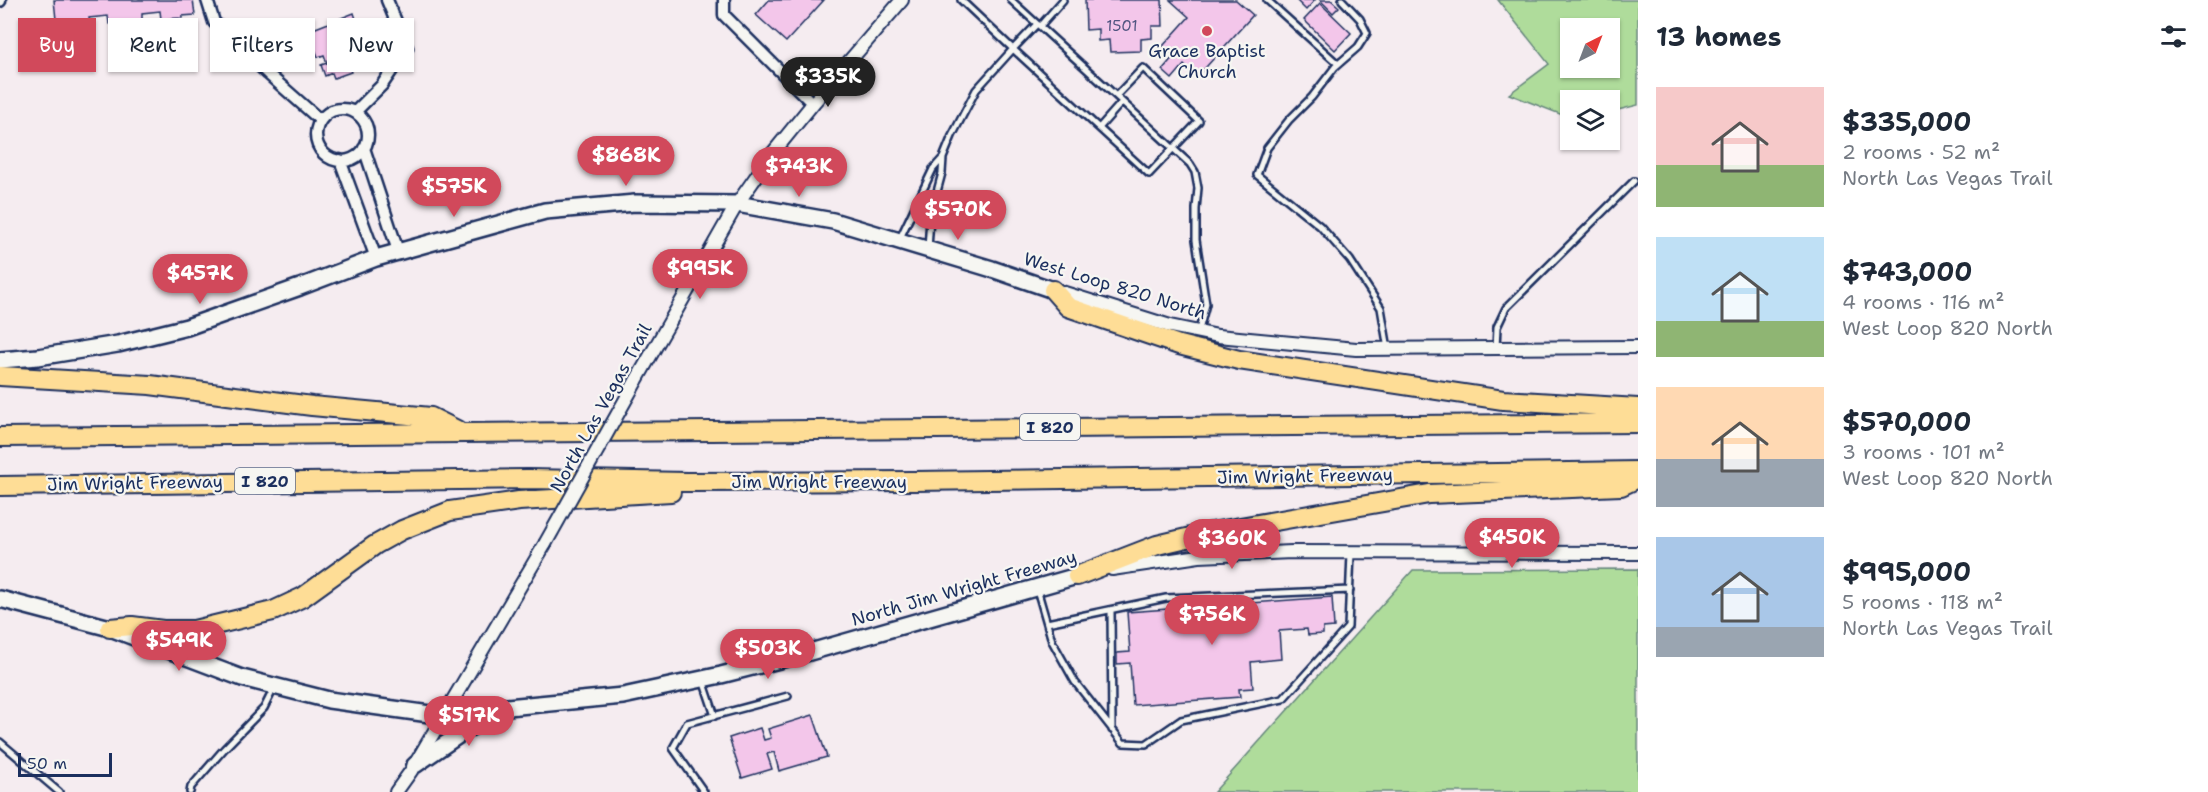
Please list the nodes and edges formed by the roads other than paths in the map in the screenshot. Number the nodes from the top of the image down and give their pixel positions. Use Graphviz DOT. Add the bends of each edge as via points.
graph roads {
  1 [pos="207,0"];
  2 [pos="387,0"];
  3 [pos="724,0"];
  4 [pos="902,0"];
  5 [pos="961,0"];
  6 [pos="1011,0"];
  7 [pos="1063,0"];
  8 [pos="1267,0"];
  9 [pos="1342,0"];
  10 [pos="1038,25"];
  11 [pos="1013,49"];
  12 [pos="1338,64"];
  13 [pos="1116,96"];
  14 [pos="1122,102"];
  15 [pos="813,104"];
  16 [pos="355,112"];
  17 [pos="321,120"];
  18 [pos="1099,128"];
  19 [pos="364,148"];
  20 [pos="1173,148"];
  21 [pos="943,158"];
  22 [pos="340,160"];
  23 [pos="1634,181"];
  24 [pos="737,204"];
  25 [pos="898,241"];
  26 [pos="928,249"];
  27 [pos="398,251"];
  28 [pos="376,258"];
  29 [pos="1053,290"];
  30 [pos="1199,332"];
  31 [pos="1638,346"];
  32 [pos="1496,348"];
  33 [pos="1388,349"];
  34 [pos="0,360"];
  35 [pos="0,376"];
  36 [pos="1638,408"];
  37 [pos="1638,423"];
  38 [pos="462,432"];
  39 [pos="0,437"];
  40 [pos="1638,471"];
  41 [pos="1638,478"];
  42 [pos="687,482"];
  43 [pos="0,486"];
  44 [pos="1351,553"];
  45 [pos="1638,553"];
  46 [pos="1077,576"];
  47 [pos="1036,587"];
  48 [pos="1350,590"];
  49 [pos="0,599"];
  50 [pos="1111,610"];
  51 [pos="1047,623"];
  52 [pos="110,628"];
  53 [pos="702,679"];
  54 [pos="274,686"];
  55 [pos="788,696"];
  56 [pos="509,707"];
  57 [pos="444,716"];
  58 [pos="715,716"];
  59 [pos="1112,730"];
  60 [pos="0,742"];
  61 [pos="415,765"];
  62 [pos="59,792"];
  63 [pos="190,792"];
  64 [pos="396,792"];
  65 [pos="704,792"];
  1 -- 17 [label="street" via="214,22"];
  2 -- 16 [label="street" via="407,48 382,85"];
  3 -- 15 [label="street" via="724,15"];
  4 -- 15 [label="street, North Las Vegas Trail"];
  5 -- 11 [label="lane"];
  6 -- 10 [label="lane"];
  7 -- 10 [label="lane"];
  8 -- 12 [label="lane"];
  9 -- 12 [label="lane" via="1367,33"];
  10 -- 11 [label="lane"];
  10 -- 13 [label="lane"];
  11 -- 18 [label="lane"];
  11 -- 21 [label="lane" via="976,90"];
  12 -- 33 [label="lane" via="1267,148 1257,175 1320,226 1350,260 1381,308"];
  13 -- 14 [label="lane"];
  13 -- 20 [label="lane" via="1143,68 1199,121"];
  14 -- 18 [label="lane"];
  14 -- 20 [label="lane"];
  15 -- 24 [label="street, North Las Vegas Trail"];
  16 -- 17 [label="street" via="333,110"];
  16 -- 19 [label="street" via="366,124"];
  17 -- 22 [label="street" via="317,142 326,155"];
  18 -- 20 [label="lane" via="1149,174"];
  19 -- 22 [label="street" via="354,158"];
  19 -- 27 [label="street"];
  20 -- 30 [label="lane" via="1190,164 1197,179 1196,240 1206,304"];
  21 -- 25 [label="lane" via="933,169"];
  21 -- 26 [label="lane" via="930,218"];
  22 -- 28 [label="street"];
  23 -- 32 [label="lane" via="1506,308 1497,327"];
  24 -- 25 [label="main road, West Loop 820 North" via="833,221"];
  24 -- 27 [label="main road, West Loop 820 North" via="635,203 546,211"];
  24 -- 57 [label="street, North Las Vegas Trail, bridge"];
  25 -- 26 [label="main road, West Loop 820 North"];
  26 -- 29 [label="main road, West Loop 820 North"];
  27 -- 28 [label="main road, West Loop 820 North"];
  28 -- 34 [label="main road, West Loop 820 North" via="187,327 118,344"];
  29 -- 30 [label="street, West Loop 820 North"];
  29 -- 36 [label="highway" via="1068,306 1179,345 1239,360 1503,400"];
  30 -- 33 [label="street, West Loop 820 North"];
  31 -- 32 [label="street, West Loop 820 North"];
  32 -- 33 [label="street, West Loop 820 North"];
  35 -- 38 [label="highway" via="150,385 431,417"];
  37 -- 38 [label="highway, I 820"];
  38 -- 39 [label="highway, I 820"];
  40 -- 42 [label="highway, Jim Wright Freeway / I 820"];
  41 -- 46 [label="highway" via="1621,486 1429,494 1265,521 1157,545"];
  42 -- 43 [label="highway, Jim Wright Freeway / I 820" via="529,479"];
  42 -- 52 [label="highway" via="669,493 519,501 450,511 375,545 303,597 273,611 194,630"];
  44 -- 45 [label="street, North Jim Wright Freeway"];
  44 -- 46 [label="street, North Jim Wright Freeway" via="1199,556"];
  44 -- 48 [label="lane"];
  46 -- 47 [label="main road, North Jim Wright Freeway"];
  47 -- 51 [label="lane"];
  47 -- 53 [label="main road, North Jim Wright Freeway"];
  48 -- 50 [label="lane" via="1166,598"];
  48 -- 59 [label="lane" via="1348,627 1283,699 1181,720 1146,744 1123,743"];
  49 -- 52 [label="main road, North Jim Wright Freeway"];
  50 -- 51 [label="lane"];
  50 -- 59 [label="lane"];
  51 -- 59 [label="lane" via="1052,641 1075,682"];
  52 -- 54 [label="main road, North Jim Wright Freeway" via="242,678"];
  53 -- 56 [label="main road, North Jim Wright Freeway" via="622,696"];
  53 -- 58 [label="lane"];
  54 -- 57 [label="main road, North Jim Wright Freeway" via="329,699"];
  54 -- 63 [label="lane" via="264,708"];
  55 -- 58 [label="lane"];
  56 -- 57 [label="main road, North Jim Wright Freeway"];
  56 -- 61 [label="main road" via="466,730"];
  57 -- 61 [label="street, North Las Vegas Trail"];
  58 -- 65 [label="lane" via="687,723 673,748"];
  60 -- 62 [label="lane"];
  61 -- 64 [label="street, North Las Vegas Trail"];
}
